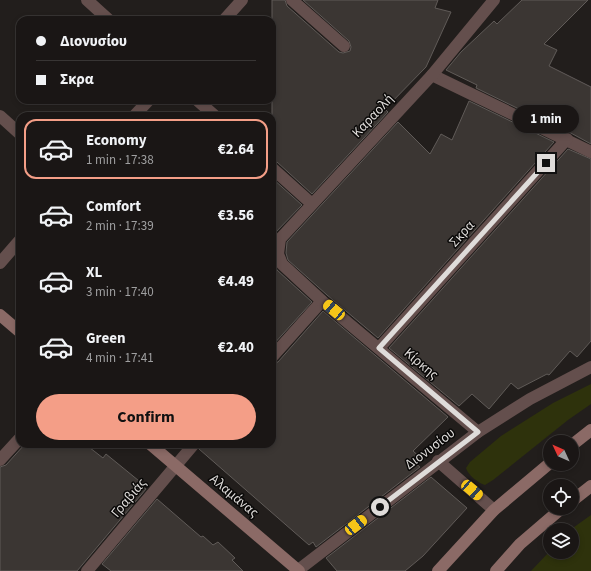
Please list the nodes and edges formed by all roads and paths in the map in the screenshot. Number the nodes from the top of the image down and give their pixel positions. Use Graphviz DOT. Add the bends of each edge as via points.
graph roads {
  1 [pos="87,0"];
  2 [pos="242,0"];
  3 [pos="292,0"];
  4 [pos="488,2"];
  5 [pos="105,16"];
  6 [pos="228,16"];
  7 [pos="344,46"];
  8 [pos="432,75"];
  9 [pos="145,104"];
  10 [pos="201,104"];
  11 [pos="138,112"];
  12 [pos="210,112"];
  13 [pos="0,116"];
  14 [pos="16,130"];
  15 [pos="567,139"];
  16 [pos="591,152"];
  17 [pos="276,172"];
  18 [pos="312,204"];
  19 [pos="16,245"];
  20 [pos="278,254"];
  21 [pos="0,263"];
  22 [pos="322,301"];
  23 [pos="0,315"];
  24 [pos="16,329"];
  25 [pos="379,348"];
  26 [pos="276,353"];
  27 [pos="591,367"];
  28 [pos="591,430"];
  29 [pos="478,432"];
  30 [pos="579,439"];
  31 [pos="16,442"];
  32 [pos="155,448"];
  33 [pos="190,448"];
  34 [pos="0,460"];
  35 [pos="438,461"];
  36 [pos="175,465"];
  37 [pos="543,469"];
  38 [pos="591,486"];
  39 [pos="579,495"];
  40 [pos="494,510"];
  41 [pos="554,515"];
  42 [pos="87,571"];
  43 [pos="298,571"];
  44 [pos="438,571"];
  45 [pos="496,571"];
  1 -- 5 [label="street"];
  2 -- 6 [label="street"];
  3 -- 7 [label="street"];
  4 -- 8 [label="street, Καραολή"];
  8 -- 15 [label="street"];
  8 -- 18 [label="street, Καραολή"];
  9 -- 11 [label="street"];
  10 -- 12 [label="street"];
  13 -- 14 [label="street"];
  15 -- 16 [label="street"];
  15 -- 25 [label="street, Σκρα"];
  17 -- 18 [label="street"];
  18 -- 20 [label="street, Καραολή" via="280,239"];
  19 -- 21 [label="street"];
  20 -- 22 [label="street, Κίρκης" via="282,264"];
  22 -- 25 [label="street, Κίρκης"];
  22 -- 26 [label="street"];
  23 -- 24 [label="main road"];
  25 -- 29 [label="street, Κίρκης"];
  27 -- 29 [label="street, Διονυσίου" via="530,399"];
  28 -- 30 [label="main road"];
  29 -- 35 [label="street, Διονυσίου"];
  31 -- 34 [label="street"];
  32 -- 36 [label="main road, Αλαμάνας"];
  33 -- 36 [label="street, Γραβιάς"];
  35 -- 40 [label="street"];
  35 -- 43 [label="street, Διονυσίου"];
  36 -- 42 [label="street, Γραβιάς"];
  36 -- 43 [label="main road, Αλαμάνας"];
  37 -- 40 [label="main road"];
  38 -- 39 [label="main road"];
  40 -- 44 [label="main road"];
  41 -- 45 [label="main road" via="520,544"];
}
